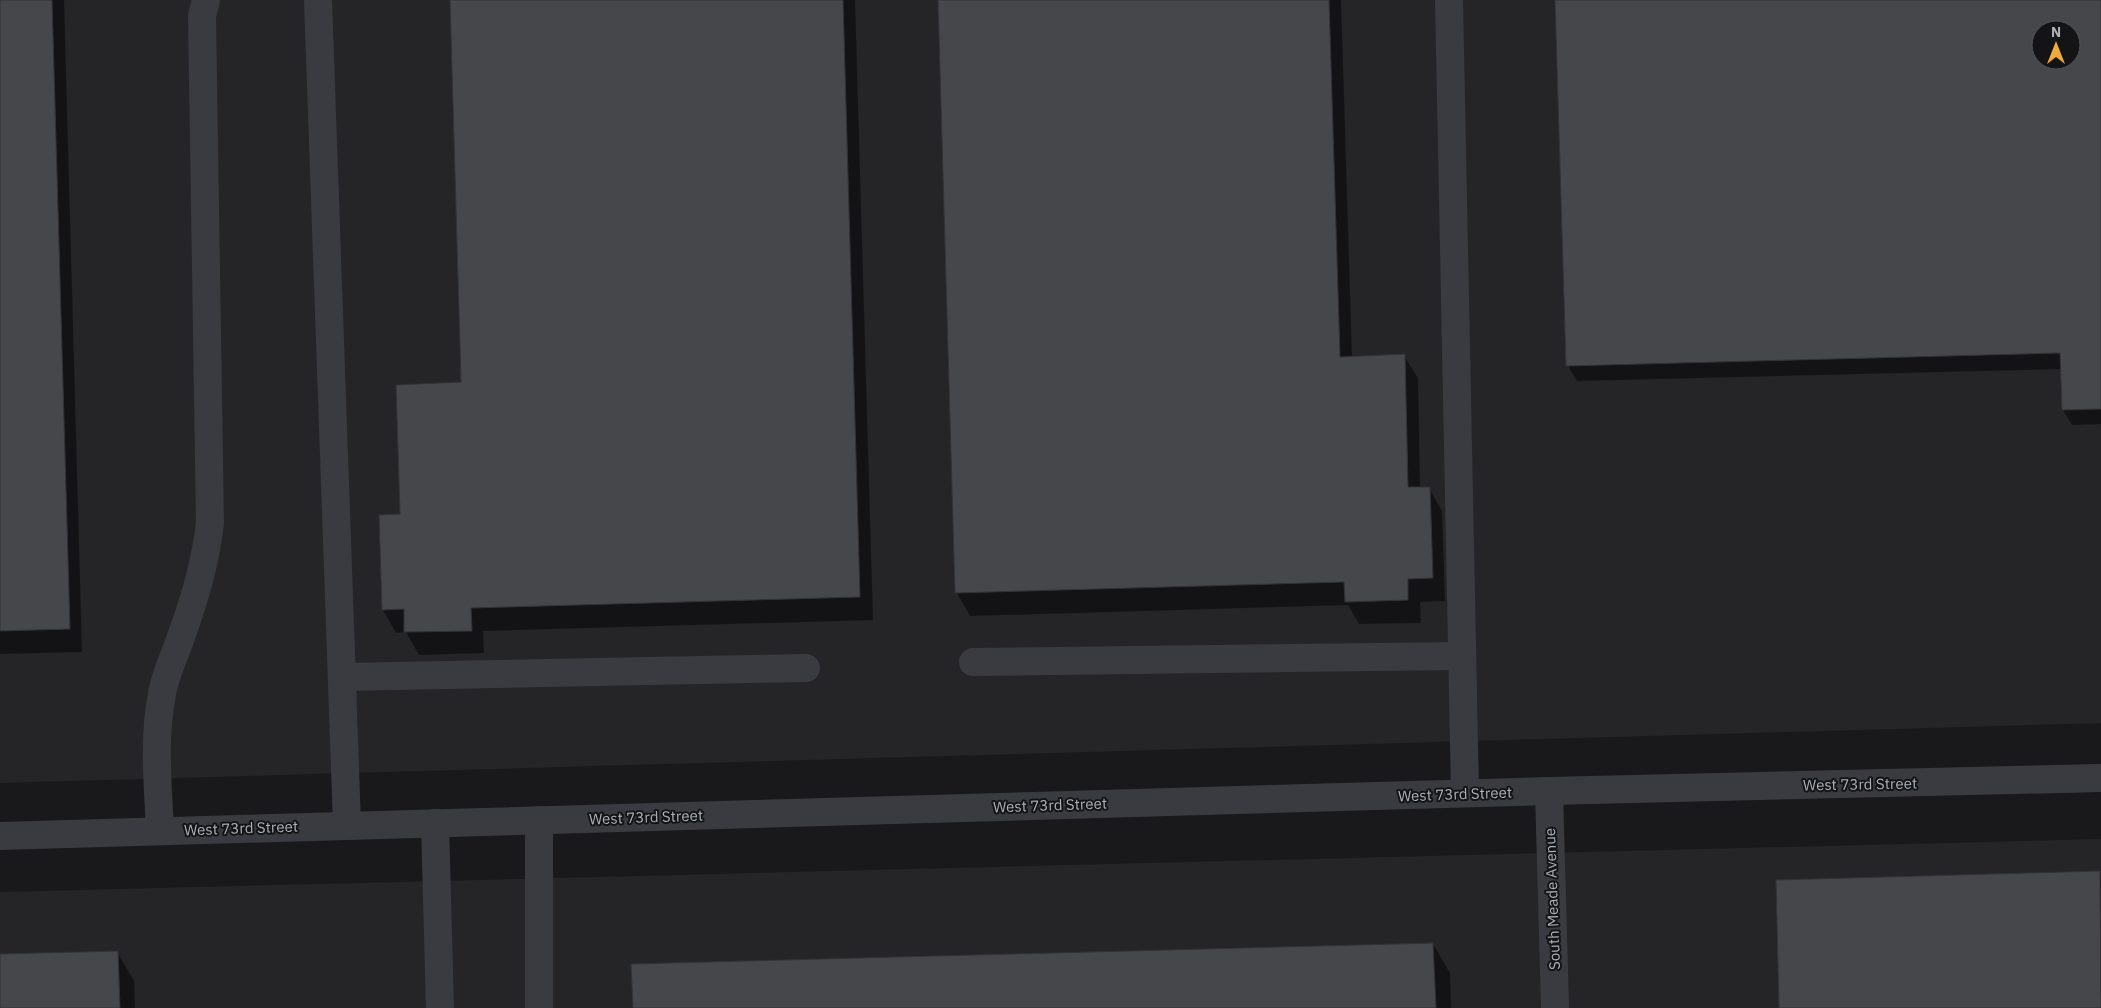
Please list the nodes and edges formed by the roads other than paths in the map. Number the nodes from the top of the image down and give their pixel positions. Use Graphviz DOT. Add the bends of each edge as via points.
graph roads {
  1 [pos="206,0"];
  2 [pos="318,0"];
  3 [pos="1449,0"];
  4 [pos="1462,656"];
  5 [pos="973,662"];
  6 [pos="806,668"];
  7 [pos="342,677"];
  8 [pos="2101,778"];
  9 [pos="1549,791"];
  10 [pos="1465,793"];
  11 [pos="539,820"];
  12 [pos="435,823"];
  13 [pos="346,826"];
  14 [pos="160,831"];
  15 [pos="0,836"];
  16 [pos="440,1008"];
  17 [pos="539,1008"];
  18 [pos="1555,1008"];
  1 -- 14 [label="street" via="202,16 210,523 206,557 162,692 156,764"];
  2 -- 7 [label="street"];
  3 -- 4 [label="street"];
  4 -- 5 [label="street"];
  4 -- 10 [label="street"];
  6 -- 7 [label="street"];
  7 -- 13 [label="street"];
  8 -- 9 [label="street, West 73rd Street"];
  9 -- 10 [label="street, West 73rd Street"];
  9 -- 18 [label="street, South Meade Avenue"];
  10 -- 11 [label="street, West 73rd Street"];
  11 -- 12 [label="street, West 73rd Street"];
  11 -- 17 [label="street"];
  12 -- 13 [label="street, West 73rd Street"];
  12 -- 16 [label="street"];
  13 -- 14 [label="street, West 73rd Street"];
  14 -- 15 [label="street, West 73rd Street"];
}
